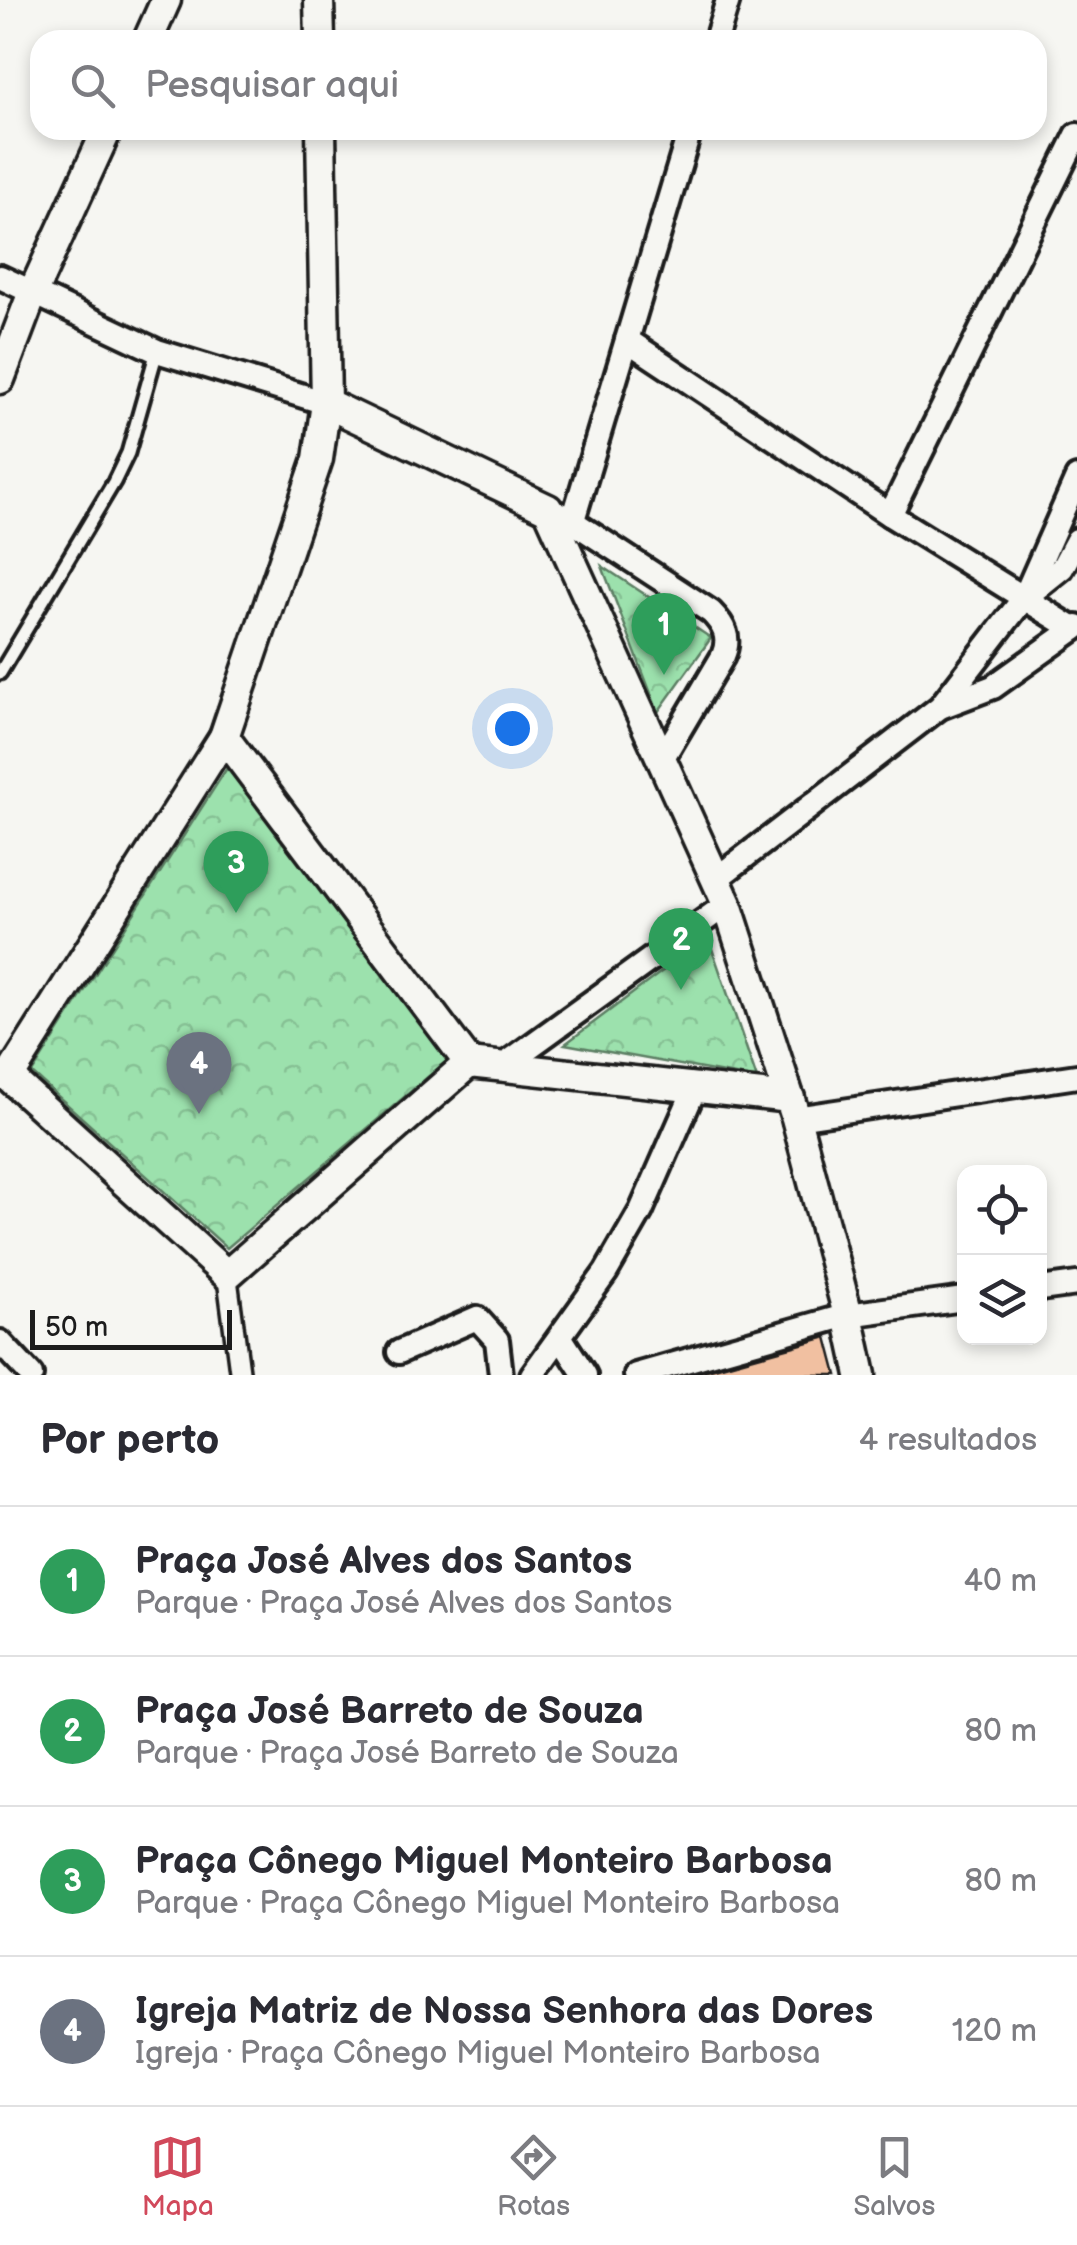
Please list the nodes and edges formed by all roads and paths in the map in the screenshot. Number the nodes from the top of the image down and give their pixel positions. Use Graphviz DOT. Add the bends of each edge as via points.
graph roads {
  1 [pos="166,0"];
  2 [pos="319,0"];
  3 [pos="728,0"];
  4 [pos="152,30"];
  5 [pos="320,30"];
  6 [pos="719,30"];
  7 [pos="1077,134"];
  8 [pos="102,140"];
  9 [pos="321,140"];
  10 [pos="687,140"];
  11 [pos="0,277"];
  12 [pos="34,292"];
  13 [pos="627,340"];
  14 [pos="157,351"];
  15 [pos="0,379"];
  16 [pos="326,403"];
  17 [pos="1077,478"];
  18 [pos="560,514"];
  19 [pos="890,515"];
  20 [pos="1077,540"];
  21 [pos="1024,598"];
  22 [pos="1076,628"];
  23 [pos="0,672"];
  24 [pos="940,707"];
  25 [pos="224,736"];
  26 [pos="661,761"];
  27 [pos="722,892"];
  28 [pos="469,1063"];
  29 [pos="504,1066"];
  30 [pos="1077,1076"];
  31 [pos="4,1077"];
  32 [pos="695,1088"];
  33 [pos="793,1108"];
  34 [pos="227,1276"];
  35 [pos="1077,1284"];
  36 [pos="1047,1288"];
  37 [pos="957,1300"];
  38 [pos="848,1314"];
  39 [pos="561,1338"];
  40 [pos="0,1342"];
  41 [pos="399,1352"];
  42 [pos="31,1375"];
  43 [pos="240,1375"];
  44 [pos="501,1375"];
  45 [pos="532,1375"];
  46 [pos="584,1375"];
  47 [pos="636,1375"];
  48 [pos="860,1375"];
  1 -- 4 [label="street"];
  2 -- 5 [label="street"];
  3 -- 6 [label="street"];
  7 -- 19 [label="street"];
  8 -- 12 [label="street"];
  9 -- 16 [label="street"];
  10 -- 13 [label="street"];
  11 -- 12 [label="street"];
  12 -- 14 [label="street"];
  12 -- 15 [label="street"];
  13 -- 18 [label="street"];
  13 -- 19 [label="street"];
  14 -- 16 [label="street"];
  14 -- 23 [label="lane" via="114,482"];
  16 -- 18 [label="street"];
  16 -- 25 [label="street" via="318,458"];
  17 -- 21 [label="street"];
  18 -- 26 [label="street"];
  18 -- 26 [label="street" via="710,612 726,632 723,656"];
  19 -- 21 [label="street"];
  20 -- 21 [label="street" via="1062,568"];
  21 -- 22 [label="street"];
  21 -- 24 [label="street"];
  22 -- 24 [label="street" via="993,688"];
  24 -- 27 [label="street"];
  25 -- 28 [label="street"];
  25 -- 31 [label="street"];
  26 -- 27 [label="street"];
  27 -- 29 [label="street"];
  27 -- 33 [label="street"];
  28 -- 29 [label="street"];
  28 -- 34 [label="street"];
  29 -- 32 [label="street"];
  30 -- 33 [label="street"];
  31 -- 34 [label="street"];
  32 -- 33 [label="street"];
  32 -- 39 [label="street" via="640,1211"];
  33 -- 38 [label="street"];
  34 -- 43 [label="street"];
  35 -- 36 [label="street"];
  37 -- 38 [label="street"];
  38 -- 47 [label="street"];
  38 -- 48 [label="street"];
  39 -- 45 [label="street"];
  39 -- 46 [label="street"];
  40 -- 42 [label="street"];
  41 -- 44 [label="street" via="477,1318 497,1340"];
}
